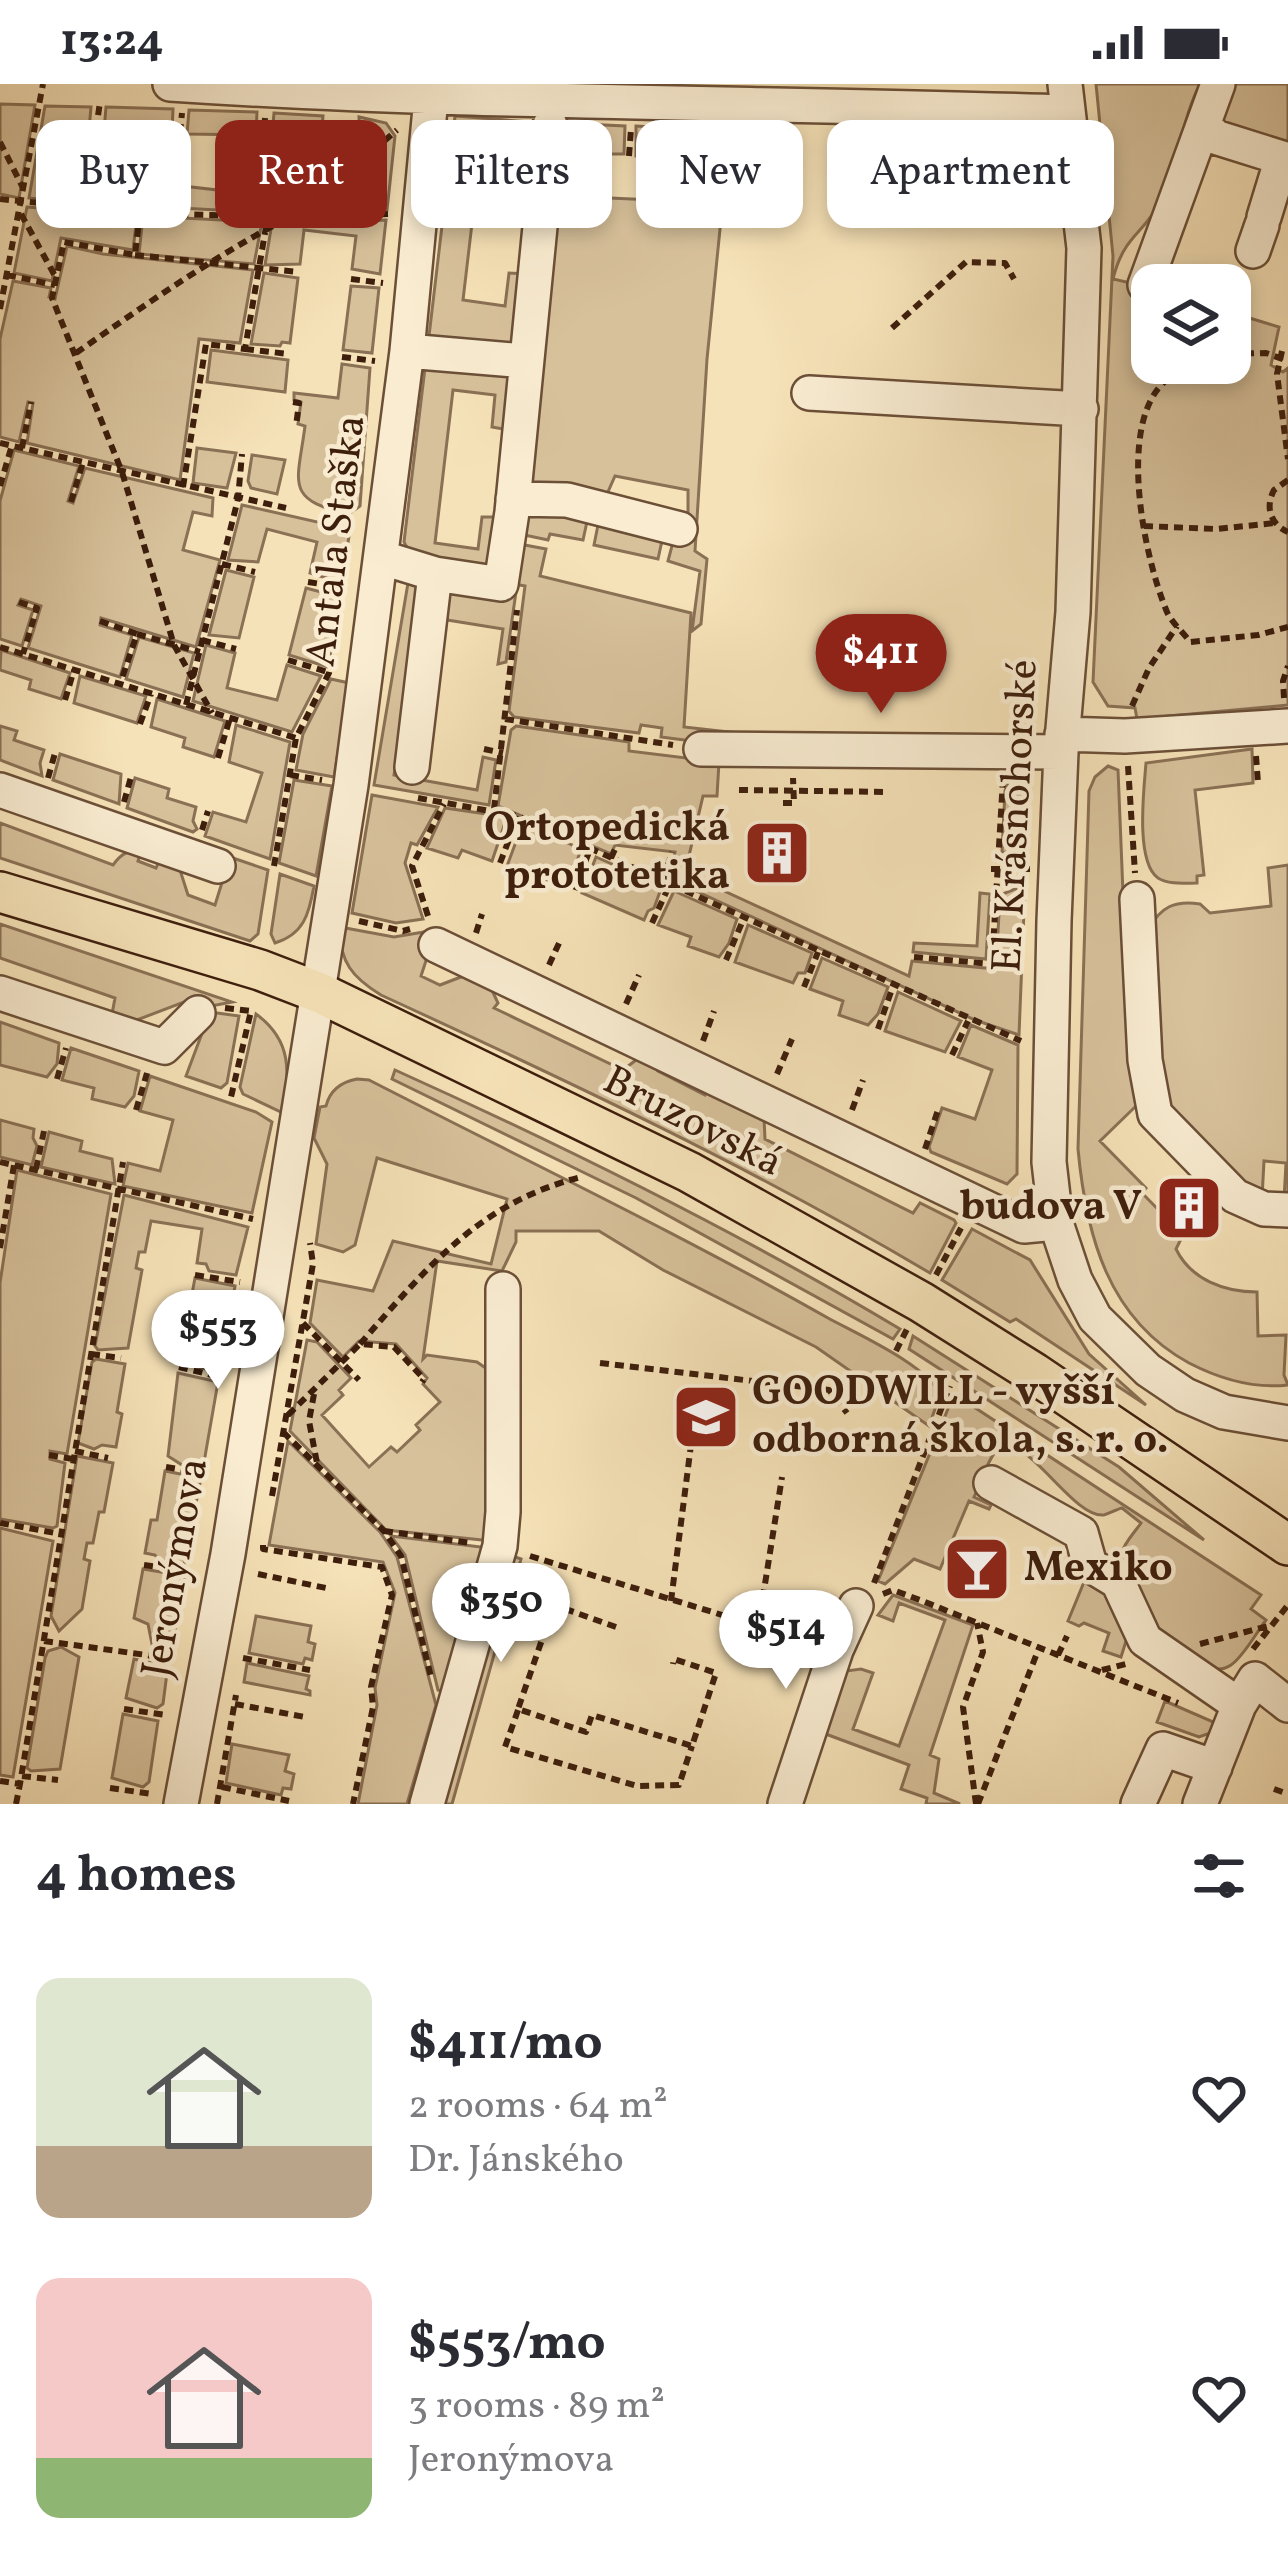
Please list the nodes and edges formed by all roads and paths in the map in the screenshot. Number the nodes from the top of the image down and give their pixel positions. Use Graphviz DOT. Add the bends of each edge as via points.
graph roads {
  1 [pos="44,84"];
  2 [pos="170,84"];
  3 [pos="1218,84"];
  4 [pos="430,98"];
  5 [pos="1066,98"];
  6 [pos="100,102"];
  7 [pos="97,120"];
  8 [pos="632,120"];
  9 [pos="1204,124"];
  10 [pos="397,130"];
  11 [pos="387,138"];
  12 [pos="0,142"];
  13 [pos="629,156"];
  14 [pos="25,191"];
  15 [pos="394,195"];
  16 [pos="0,199"];
  17 [pos="22,208"];
  18 [pos="36,208"];
  19 [pos="387,214"];
  20 [pos="138,228"];
  21 [pos="258,228"];
  22 [pos="266,228"];
  23 [pos="539,228"];
  24 [pos="1260,231"];
  25 [pos="135,255"];
  26 [pos="207,262"];
  27 [pos="1153,264"];
  28 [pos="259,267"];
  29 [pos="298,272"];
  30 [pos="7,275"];
  31 [pos="1014,279"];
  32 [pos="56,282"];
  33 [pos="384,283"];
  34 [pos="2,289"];
  35 [pos="382,302"];
  36 [pos="0,309"];
  37 [pos="892,328"];
  38 [pos="392,346"];
  39 [pos="245,349"];
  40 [pos="1251,353"];
  41 [pos="75,354"];
  42 [pos="289,354"];
  43 [pos="343,357"];
  44 [pos="1283,357"];
  45 [pos="359,359"];
  46 [pos="524,361"];
  47 [pos="373,377"];
  48 [pos="1162,384"];
  49 [pos="809,393"];
  50 [pos="31,402"];
  51 [pos="293,402"];
  52 [pos="1082,409"];
  53 [pos="296,426"];
  54 [pos="0,442"];
  55 [pos="12,445"];
  56 [pos="22,448"];
  57 [pos="242,454"];
  58 [pos="1288,458"];
  59 [pos="83,462"];
  60 [pos="122,472"];
  61 [pos="1288,480"];
  62 [pos="0,486"];
  63 [pos="183,487"];
  64 [pos="238,499"];
  65 [pos="513,499"];
  66 [pos="71,502"];
  67 [pos="286,508"];
  68 [pos="1275,523"];
  69 [pos="1144,526"];
  70 [pos="680,530"];
  71 [pos="1288,532"];
  72 [pos="383,558"];
  73 [pos="221,564"];
  74 [pos="255,572"];
  75 [pos="435,574"];
  76 [pos="350,576"];
  77 [pos="308,582"];
  78 [pos="501,584"];
  79 [pos="19,602"];
  80 [pos="100,621"];
  81 [pos="1288,627"];
  82 [pos="338,631"];
  83 [pos="137,634"];
  84 [pos="202,640"];
  85 [pos="174,644"];
  86 [pos="0,647"];
  87 [pos="236,649"];
  88 [pos="200,652"];
  89 [pos="23,654"];
  90 [pos="288,660"];
  91 [pos="1288,666"];
  92 [pos="74,670"];
  93 [pos="497,670"];
  94 [pos="508,671"];
  95 [pos="329,673"];
  96 [pos="366,678"];
  97 [pos="192,680"];
  98 [pos="120,684"];
  99 [pos="151,694"];
  100 [pos="64,700"];
  101 [pos="186,705"];
  102 [pos="212,713"];
  103 [pos="1286,714"];
  104 [pos="230,718"];
  105 [pos="505,719"];
  106 [pos="140,724"];
  107 [pos="296,738"];
  108 [pos="1061,743"];
  109 [pos="484,749"];
  110 [pos="701,749"];
  111 [pos="1004,752"];
  112 [pos="55,753"];
  113 [pos="503,753"];
  114 [pos="218,758"];
  115 [pos="1257,772"];
  116 [pos="131,777"];
  117 [pos="47,782"];
  118 [pos="412,782"];
  119 [pos="1258,782"];
  120 [pos="0,790"];
  121 [pos="739,790"];
  122 [pos="889,792"];
  123 [pos="444,804"];
  124 [pos="494,809"];
  125 [pos="121,811"];
  126 [pos="518,816"];
  127 [pos="617,845"];
  128 [pos="590,848"];
  129 [pos="672,852"];
  130 [pos="611,858"];
  131 [pos="500,863"];
  132 [pos="218,866"];
  133 [pos="274,866"];
  134 [pos="994,869"];
  135 [pos="666,883"];
  136 [pos="1032,886"];
  137 [pos="575,890"];
  138 [pos="0,892"];
  139 [pos="1137,899"];
  140 [pos="743,918"];
  141 [pos="361,922"];
  142 [pos="652,923"];
  143 [pos="560,941"];
  144 [pos="436,945"];
  145 [pos="818,952"];
  146 [pos="914,957"];
  147 [pos="726,960"];
  148 [pos="546,972"];
  149 [pos="640,975"];
  150 [pos="893,986"];
  151 [pos="804,988"];
  152 [pos="0,993"];
  153 [pos="320,993"];
  154 [pos="625,1009"];
  155 [pos="250,1011"];
  156 [pos="714,1011"];
  157 [pos="198,1013"];
  158 [pos="968,1021"];
  159 [pos="1027,1023"];
  160 [pos="878,1029"];
  161 [pos="792,1039"];
  162 [pos="69,1040"];
  163 [pos="700,1046"];
  164 [pos="952,1055"];
  165 [pos="148,1068"];
  166 [pos="57,1079"];
  167 [pos="863,1080"];
  168 [pos="774,1082"];
  169 [pos="231,1097"];
  170 [pos="940,1107"];
  171 [pos="136,1110"];
  172 [pos="849,1119"];
  173 [pos="44,1131"];
  174 [pos="923,1155"];
  175 [pos="0,1162"];
  176 [pos="123,1162"];
  177 [pos="14,1165"];
  178 [pos="36,1170"];
  179 [pos="580,1177"];
  180 [pos="118,1188"];
  181 [pos="1288,1210"];
  182 [pos="256,1220"];
  183 [pos="1055,1222"];
  184 [pos="310,1242"];
  185 [pos="0,1248"];
  186 [pos="195,1275"];
  187 [pos="241,1282"];
  188 [pos="503,1289"];
  189 [pos="303,1322"];
  190 [pos="360,1345"];
  191 [pos="91,1354"];
  192 [pos="121,1358"];
  193 [pos="342,1363"];
  194 [pos="600,1364"];
  195 [pos="178,1367"];
  196 [pos="224,1378"];
  197 [pos="359,1380"];
  198 [pos="422,1382"];
  199 [pos="950,1386"];
  200 [pos="315,1390"];
  201 [pos="847,1413"];
  202 [pos="285,1418"];
  203 [pos="1288,1423"];
  204 [pos="283,1432"];
  205 [pos="692,1437"];
  206 [pos="50,1455"];
  207 [pos="74,1455"];
  208 [pos="109,1458"];
  209 [pos="317,1465"];
  210 [pos="166,1467"];
  211 [pos="207,1474"];
  212 [pos="782,1477"];
  213 [pos="991,1483"];
  214 [pos="271,1502"];
  215 [pos="0,1523"];
  216 [pos="267,1526"];
  217 [pos="384,1532"];
  218 [pos="61,1534"];
  219 [pos="1288,1545"];
  220 [pos="500,1546"];
  221 [pos="143,1565"];
  222 [pos="191,1572"];
  223 [pos="258,1574"];
  224 [pos="326,1588"];
  225 [pos="893,1590"];
  226 [pos="375,1597"];
  227 [pos="671,1600"];
  228 [pos="390,1601"];
  229 [pos="856,1606"];
  230 [pos="976,1622"];
  231 [pos="616,1627"];
  232 [pos="758,1628"];
  233 [pos="1067,1636"];
  234 [pos="44,1641"];
  235 [pos="1039,1648"];
  236 [pos="836,1650"];
  237 [pos="1058,1655"];
  238 [pos="243,1658"];
  239 [pos="176,1659"];
  240 [pos="673,1664"];
  241 [pos="310,1670"];
  242 [pos="359,1676"];
  243 [pos="373,1678"];
  244 [pos="235,1704"];
  245 [pos="1288,1705"];
  246 [pos="454,1706"];
  247 [pos="124,1709"];
  248 [pos="518,1709"];
  249 [pos="166,1714"];
  250 [pos="1235,1715"];
  251 [pos="305,1717"];
  252 [pos="354,1726"];
  253 [pos="369,1728"];
  254 [pos="692,1746"];
  255 [pos="1214,1767"];
  256 [pos="0,1780"];
  257 [pos="21,1780"];
  258 [pos="58,1780"];
  259 [pos="220,1787"];
  260 [pos="110,1788"];
  261 [pos="1274,1789"];
  262 [pos="1288,1794"];
  263 [pos="167,1799"];
  264 [pos="289,1801"];
  265 [pos="16,1804"];
  266 [pos="353,1804"];
  267 [pos="427,1804"];
  268 [pos="785,1804"];
  269 [pos="977,1804"];
  270 [pos="1138,1804"];
  271 [pos="1200,1804"];
  1 -- 14 [label="path"];
  2 -- 4 [label="street"];
  3 -- 9 [label="street"];
  4 -- 5 [label="street"];
  4 -- 38 [label="street, Antala Staška"];
  5 -- 52 [label="street, El. Krásnohorské" via="1084,248"];
  6 -- 7 [label="path"];
  8 -- 13 [label="path"];
  9 -- 24 [label="street" via="1215,137 1282,158"];
  9 -- 27 [label="street"];
  10 -- 11 [label="path"];
  12 -- 14 [label="path"];
  14 -- 17 [label="path"];
  15 -- 19 [label="path"];
  16 -- 17 [label="path"];
  17 -- 18 [label="path"];
  17 -- 30 [label="path"];
  17 -- 32 [label="path"];
  20 -- 25 [label="path"];
  21 -- 26 [label="path"];
  22 -- 28 [label="path"];
  23 -- 46 [label="street"];
  25 -- 26 [label="path"];
  25 -- 32 [label="path" via="64,242"];
  26 -- 28 [label="path"];
  26 -- 41 [label="path"];
  28 -- 29 [label="path"];
  28 -- 39 [label="path"];
  30 -- 32 [label="path"];
  30 -- 34 [label="path"];
  31 -- 37 [label="path" via="1004,263 966,262"];
  32 -- 41 [label="path" via="52,298"];
  33 -- 35 [label="path"];
  34 -- 36 [label="path"];
  38 -- 46 [label="street"];
  38 -- 47 [label="path"];
  38 -- 72 [label="street, Antala Staška"];
  39 -- 42 [label="path"];
  39 -- 63 [label="path" via="206,344"];
  40 -- 44 [label="path"];
  41 -- 60 [label="path"];
  43 -- 45 [label="path"];
  44 -- 58 [label="path" via="1276,374"];
  46 -- 65 [label="street"];
  48 -- 69 [label="path" via="1141,436"];
  49 -- 52 [label="street"];
  50 -- 56 [label="path"];
  51 -- 53 [label="path"];
  52 -- 108 [label="street, El. Krásnohorské"];
  54 -- 55 [label="path"];
  55 -- 56 [label="path"];
  55 -- 62 [label="path"];
  56 -- 59 [label="path"];
  57 -- 64 [label="path"];
  59 -- 60 [label="path"];
  59 -- 66 [label="path"];
  60 -- 63 [label="path"];
  60 -- 85 [label="path"];
  61 -- 68 [label="path" via="1271,496"];
  63 -- 64 [label="path"];
  64 -- 67 [label="path"];
  64 -- 73 [label="path"];
  65 -- 70 [label="street" via="567,500"];
  65 -- 78 [label="street"];
  68 -- 69 [label="path"];
  68 -- 71 [label="path"];
  69 -- 81 [label="path" via="1168,615 1190,642"];
  72 -- 75 [label="street"];
  72 -- 96 [label="street, Antala Staška"];
  73 -- 74 [label="path"];
  73 -- 84 [label="path"];
  75 -- 78 [label="street"];
  75 -- 118 [label="street"];
  76 -- 77 [label="path" via="346,589"];
  78 -- 94 [label="path" via="521,589"];
  79 -- 89 [label="path" via="37,608"];
  80 -- 83 [label="path"];
  82 -- 95 [label="path"];
  83 -- 85 [label="path"];
  83 -- 98 [label="path"];
  84 -- 87 [label="path"];
  84 -- 88 [label="path"];
  85 -- 88 [label="path"];
  85 -- 97 [label="path"];
  86 -- 89 [label="path"];
  88 -- 97 [label="path"];
  89 -- 92 [label="path"];
  90 -- 95 [label="path"];
  91 -- 103 [label="path"];
  92 -- 98 [label="path"];
  92 -- 100 [label="path"];
  93 -- 94 [label="path"];
  94 -- 105 [label="path"];
  95 -- 96 [label="path"];
  95 -- 107 [label="path"];
  96 -- 153 [label="street, Antala Staška"];
  97 -- 101 [label="path"];
  97 -- 102 [label="path"];
  98 -- 99 [label="path"];
  99 -- 101 [label="path"];
  99 -- 106 [label="path"];
  101 -- 102 [label="path"];
  102 -- 104 [label="path"];
  103 -- 108 [label="street"];
  104 -- 107 [label="path"];
  104 -- 114 [label="path"];
  105 -- 110 [label="path"];
  105 -- 113 [label="path"];
  107 -- 133 [label="path"];
  108 -- 111 [label="street"];
  108 -- 183 [label="street, El. Krásnohorské" via="1049,1162"];
  109 -- 113 [label="path"];
  110 -- 111 [label="street"];
  111 -- 134 [label="path"];
  112 -- 117 [label="path"];
  113 -- 124 [label="path"];
  115 -- 119 [label="path"];
  116 -- 125 [label="path"];
  118 -- 123 [label="path"];
  120 -- 132 [label="street"];
  121 -- 122 [label="path"];
  123 -- 124 [label="path"];
  123 -- 141 [label="path" via="412,866 430,922 403,931"];
  124 -- 126 [label="path"];
  126 -- 128 [label="path"];
  126 -- 131 [label="path"];
  127 -- 130 [label="path"];
  128 -- 130 [label="path"];
  128 -- 137 [label="path"];
  129 -- 135 [label="path"];
  130 -- 135 [label="path"];
  134 -- 136 [label="path" via="1029,869"];
  134 -- 146 [label="path" via="992,964"];
  135 -- 140 [label="path"];
  135 -- 142 [label="path"];
  138 -- 153 [label="main road, Bruzovská"];
  139 -- 181 [label="street" via="1145,1060 1156,1114 1234,1196"];
  140 -- 145 [label="path"];
  140 -- 147 [label="path"];
  143 -- 148 [label="path"];
  144 -- 183 [label="street" via="1024,1226"];
  145 -- 150 [label="path"];
  145 -- 151 [label="path"];
  149 -- 154 [label="path"];
  150 -- 158 [label="path"];
  150 -- 160 [label="path"];
  152 -- 157 [label="street" via="164,1047"];
  153 -- 219 [label="main road, Bruzovská" via="689,1172 921,1302"];
  153 -- 263 [label="street, Jeronýmova" via="226,1561"];
  155 -- 169 [label="path"];
  156 -- 163 [label="path"];
  158 -- 159 [label="path" via="1026,1044"];
  158 -- 164 [label="path"];
  161 -- 168 [label="path"];
  162 -- 166 [label="path"];
  165 -- 171 [label="path"];
  167 -- 172 [label="path"];
  170 -- 174 [label="path"];
  173 -- 178 [label="path"];
  175 -- 177 [label="path"];
  176 -- 180 [label="path"];
  177 -- 178 [label="path"];
  177 -- 185 [label="path"];
  178 -- 180 [label="path"];
  179 -- 190 [label="path" via="506,1205 441,1252"];
  180 -- 182 [label="path"];
  180 -- 191 [label="path"];
  183 -- 203 [label="street, El. Krásnohorské" via="1095,1318 1148,1370 1223,1412"];
  184 -- 189 [label="path"];
  186 -- 187 [label="path"];
  188 -- 220 [label="street"];
  189 -- 193 [label="path"];
  189 -- 202 [label="path"];
  190 -- 193 [label="path"];
  190 -- 198 [label="path" via="394,1347"];
  191 -- 192 [label="path"];
  191 -- 207 [label="path"];
  193 -- 197 [label="path"];
  193 -- 200 [label="path"];
  194 -- 201 [label="path" via="829,1390"];
  195 -- 196 [label="path"];
  199 -- 225 [label="path" via="874,1584"];
  200 -- 202 [label="path"];
  200 -- 209 [label="path" via="309,1421"];
  202 -- 204 [label="path"];
  204 -- 209 [label="path"];
  204 -- 214 [label="path"];
  205 -- 227 [label="path"];
  206 -- 207 [label="path"];
  207 -- 208 [label="path"];
  207 -- 218 [label="path"];
  209 -- 217 [label="path"];
  210 -- 211 [label="path"];
  212 -- 232 [label="path"];
  213 -- 250 [label="street" via="1081,1533 1090,1565 1118,1582 1145,1640"];
  215 -- 218 [label="path"];
  216 -- 228 [label="path" via="262,1549 382,1567"];
  217 -- 220 [label="path"];
  217 -- 246 [label="path" via="401,1556 437,1700"];
  218 -- 234 [label="path"];
  220 -- 227 [label="path"];
  220 -- 246 [label="street"];
  221 -- 222 [label="path"];
  223 -- 224 [label="path"];
  225 -- 229 [label="path"];
  225 -- 230 [label="path"];
  226 -- 228 [label="path"];
  227 -- 232 [label="path"];
  228 -- 243 [label="path"];
  229 -- 236 [label="street"];
  230 -- 235 [label="path"];
  230 -- 269 [label="path" via="983,1652 963,1707"];
  231 -- 248 [label="path" via="554,1605"];
  232 -- 236 [label="path"];
  233 -- 237 [label="path"];
  234 -- 239 [label="path"];
  234 -- 257 [label="path"];
  235 -- 237 [label="path"];
  235 -- 269 [label="path"];
  236 -- 268 [label="street"];
  237 -- 250 [label="path"];
  238 -- 241 [label="path"];
  240 -- 254 [label="path" via="716,1673"];
  242 -- 243 [label="path"];
  243 -- 253 [label="path"];
  244 -- 251 [label="path"];
  245 -- 250 [label="street" via="1256,1679"];
  246 -- 267 [label="street"];
  247 -- 249 [label="path"];
  248 -- 254 [label="path" via="586,1732 592,1715"];
  248 -- 254 [label="path" via="505,1747 637,1786 679,1785"];
  250 -- 255 [label="street"];
  252 -- 253 [label="path"];
  253 -- 266 [label="path"];
  255 -- 270 [label="street" via="1163,1748"];
  255 -- 271 [label="street"];
  256 -- 257 [label="path"];
  257 -- 258 [label="path"];
  257 -- 265 [label="path"];
  259 -- 264 [label="path"];
  260 -- 263 [label="path"];
  261 -- 262 [label="path"];
}
